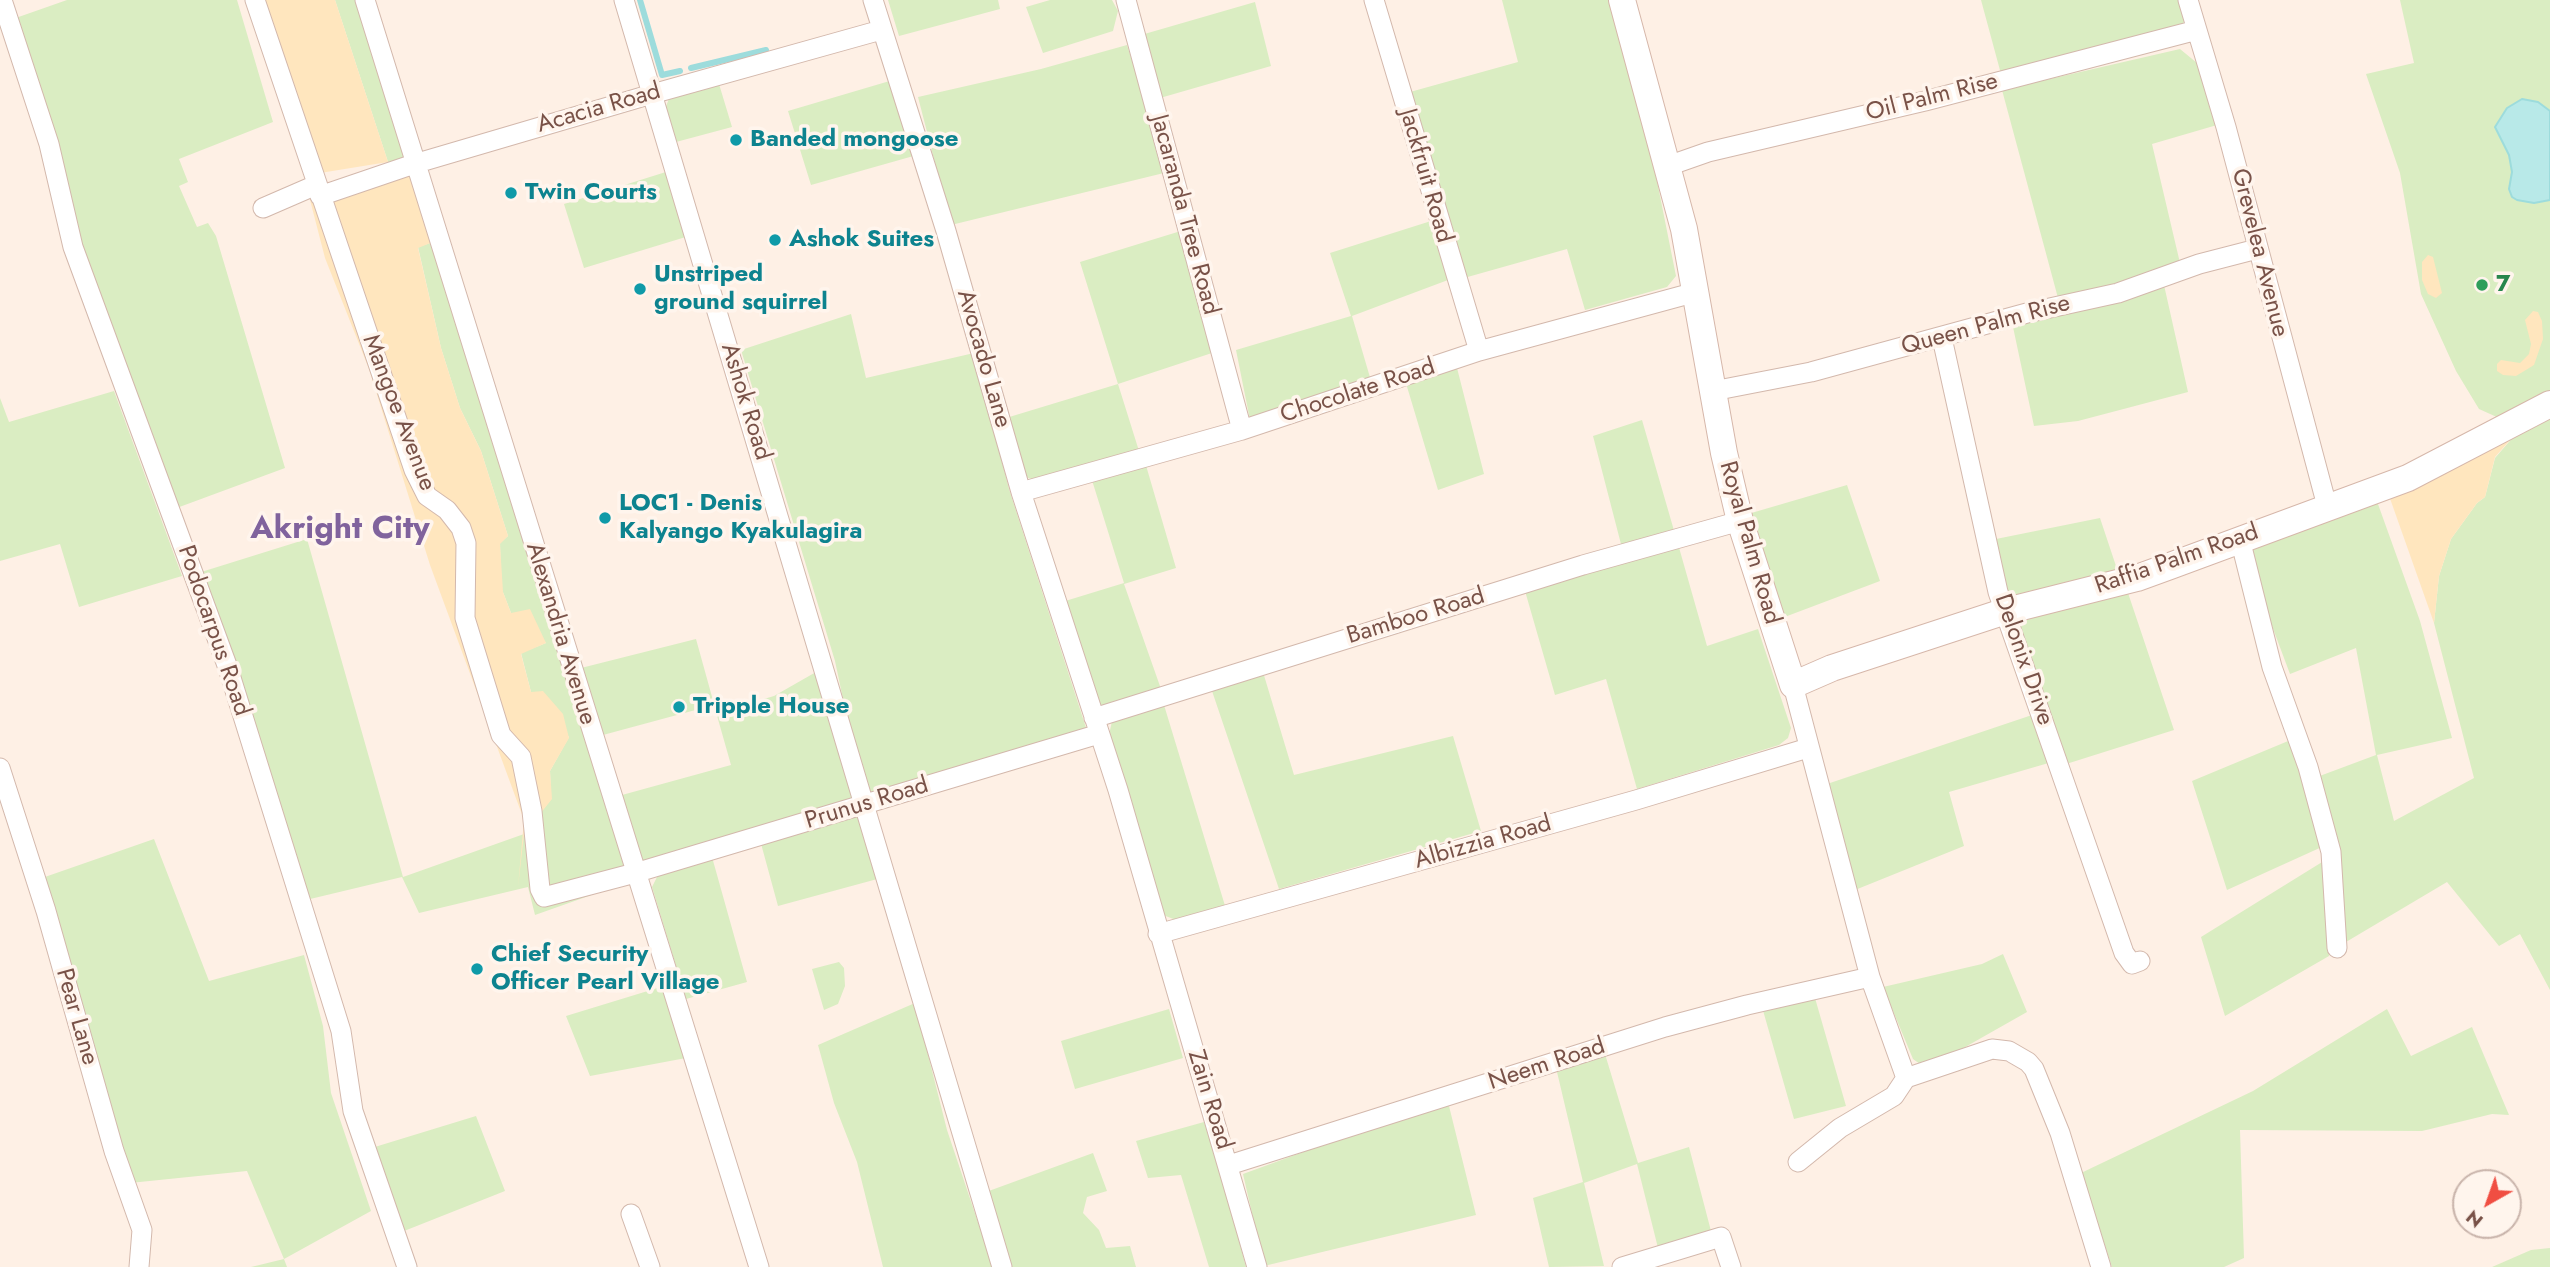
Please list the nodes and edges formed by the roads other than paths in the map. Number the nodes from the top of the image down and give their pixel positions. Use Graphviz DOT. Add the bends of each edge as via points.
graph roads {
  1 [pos="2,0"];
  2 [pos="255,0"];
  3 [pos="365,0"];
  4 [pos="624,0"];
  5 [pos="873,0"];
  6 [pos="1126,0"];
  7 [pos="1374,0"];
  8 [pos="1622,0"];
  9 [pos="2188,0"];
  10 [pos="881,30"];
  11 [pos="2197,30"];
  12 [pos="652,94"];
  13 [pos="414,164"];
  14 [pos="1668,166"];
  15 [pos="318,190"];
  16 [pos="263,208"];
  17 [pos="2257,248"];
  18 [pos="1696,292"];
  19 [pos="1942,338"];
  20 [pos="1479,351"];
  21 [pos="1713,391"];
  22 [pos="2550,404"];
  23 [pos="1242,430"];
  24 [pos="1021,492"];
  25 [pos="2328,506"];
  26 [pos="1740,521"];
  27 [pos="2240,539"];
  28 [pos="2006,611"];
  29 [pos="1793,685"];
  30 [pos="1096,726"];
  31 [pos="1808,748"];
  32 [pos="0,768"];
  33 [pos="866,804"];
  34 [pos="635,873"];
  35 [pos="544,897"];
  36 [pos="1158,934"];
  37 [pos="2337,948"];
  38 [pos="2140,961"];
  39 [pos="1870,977"];
  40 [pos="1906,1078"];
  41 [pos="1798,1162"];
  42 [pos="1228,1165"];
  43 [pos="631,1214"];
  44 [pos="139,1267"];
  45 [pos="407,1267"];
  46 [pos="650,1267"];
  47 [pos="760,1267"];
  48 [pos="1002,1267"];
  49 [pos="1257,1267"];
  50 [pos="1622,1267"];
  51 [pos="1731,1267"];
  52 [pos="2101,1267"];
  1 -- 45 [label="street, Podocarpus Road" via="49,144 73,247 228,668 341,1031 353,1111"];
  2 -- 15 [label="street, Mangoe Avenue"];
  3 -- 13 [label="street, Alexandria Avenue"];
  4 -- 12 [label="street, Ashok Road"];
  5 -- 10 [label="street, Avocado Lane"];
  6 -- 23 [label="street, Jacaranda Tree Road"];
  7 -- 20 [label="street, Jackfruit Road"];
  8 -- 14 [label="street, Royal Palm Road"];
  9 -- 11 [label="street, Grevelea Avenue"];
  10 -- 12 [label="street, Acacia Road"];
  10 -- 24 [label="street, Avocado Lane" via="946,231"];
  11 -- 14 [label="street, Oil Palm Rise" via="1708,152"];
  11 -- 17 [label="street, Grevelea Avenue"];
  12 -- 13 [label="street, Acacia Road"];
  12 -- 33 [label="street, Ashok Road"];
  13 -- 15 [label="street, Acacia Road"];
  13 -- 34 [label="street, Alexandria Avenue"];
  14 -- 18 [label="street, Royal Palm Road"];
  15 -- 16 [label="street, Acacia Road"];
  15 -- 35 [label="street, Mangoe Avenue" via="422,488 461,528 466,543 465,618 501,735 521,757"];
  17 -- 19 [label="street, Queen Palm Rise" via="2118,293"];
  17 -- 25 [label="street, Grevelea Avenue"];
  18 -- 20 [label="street, Chocolate Road"];
  18 -- 21 [label="street, Royal Palm Road"];
  19 -- 21 [label="street, Queen Palm Rise" via="1811,372"];
  19 -- 28 [label="street, Delonix Drive"];
  20 -- 23 [label="street, Chocolate Road"];
  21 -- 26 [label="street, Royal Palm Road"];
  22 -- 25 [label="street, Raffia Palm Road" via="2408,478"];
  23 -- 24 [label="street, Chocolate Road"];
  24 -- 30 [label="street, Avocado Lane"];
  25 -- 27 [label="street, Raffia Palm Road"];
  26 -- 29 [label="street, Royal Palm Road"];
  26 -- 30 [label="street, Bamboo Road" via="1583,565"];
  27 -- 28 [label="street, Raffia Palm Road" via="2137,578"];
  27 -- 37 [label="street" via="2272,667 2308,766 2331,852"];
  28 -- 29 [label="street, Raffia Palm Road"];
  28 -- 38 [label="street, Delonix Drive" via="2124,953 2132,964"];
  29 -- 31 [label="street, Royal Palm Road"];
  30 -- 33 [label="street, Prunus Road"];
  30 -- 36 [label="street, Zain Road"];
  31 -- 36 [label="street, Albizzia Road"];
  31 -- 39 [label="street, Royal Palm Road"];
  32 -- 44 [label="street, Pear Lane" via="114,1151 142,1230"];
  33 -- 34 [label="street, Prunus Road"];
  33 -- 48 [label="street, Ashok Road"];
  34 -- 35 [label="street, Prunus Road"];
  34 -- 47 [label="street, Alexandria Avenue"];
  36 -- 42 [label="street, Zain Road"];
  39 -- 40 [label="street, Royal Palm Road"];
  39 -- 42 [label="street, Neem Road" via="1665,1027"];
  40 -- 41 [label="street" via="1893,1097 1840,1128"];
  40 -- 52 [label="street" via="1992,1049 2009,1051 2028,1062 2060,1133"];
  42 -- 49 [label="street, Zain Road"];
  43 -- 46 [label="street"];
  50 -- 51 [label="street" via="1721,1237"];
}
